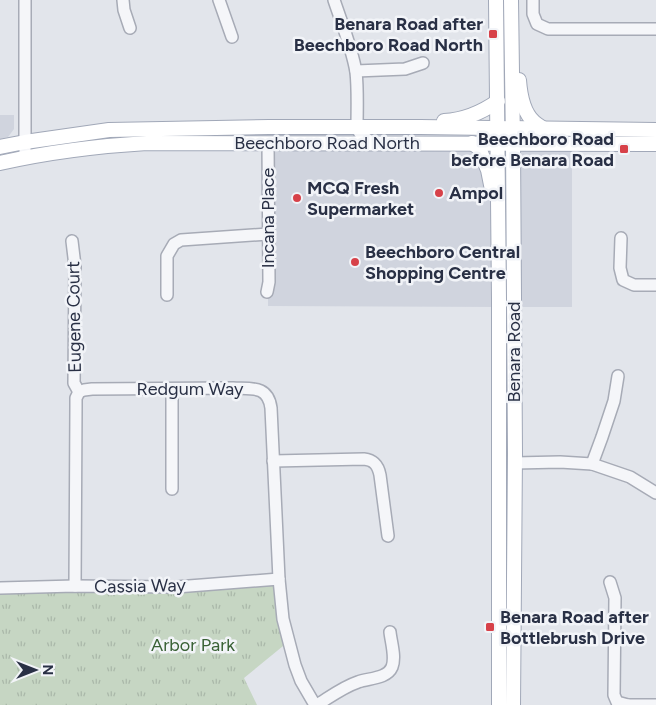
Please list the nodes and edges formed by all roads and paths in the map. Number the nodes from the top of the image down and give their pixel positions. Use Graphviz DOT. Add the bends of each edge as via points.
graph roads {
  1 [pos="25,0"];
  2 [pos="124,0"];
  3 [pos="219,0"];
  4 [pos="334,0"];
  5 [pos="496,0"];
  6 [pos="533,0"];
  7 [pos="511,6"];
  8 [pos="130,28"];
  9 [pos="656,29"];
  10 [pos="232,37"];
  11 [pos="424,63"];
  12 [pos="356,71"];
  13 [pos="498,101"];
  14 [pos="286,127"];
  15 [pos="244,128"];
  16 [pos="357,128"];
  17 [pos="392,128"];
  18 [pos="498,128"];
  19 [pos="513,129"];
  20 [pos="544,129"];
  21 [pos="656,130"];
  22 [pos="25,142"];
  23 [pos="268,143"];
  24 [pos="338,143"];
  25 [pos="376,143"];
  26 [pos="472,143"];
  27 [pos="498,144"];
  28 [pos="513,144"];
  29 [pos="656,144"];
  30 [pos="0,147"];
  31 [pos="25,157"];
  32 [pos="0,163"];
  33 [pos="496,228"];
  34 [pos="268,234"];
  35 [pos="621,238"];
  36 [pos="513,240"];
  37 [pos="72,241"];
  38 [pos="656,285"];
  39 [pos="267,292"];
  40 [pos="167,295"];
  41 [pos="505,297"];
  42 [pos="618,376"];
  43 [pos="172,389"];
  44 [pos="79,392"];
  45 [pos="273,462"];
  46 [pos="500,463"];
  47 [pos="515,463"];
  48 [pos="592,464"];
  49 [pos="172,489"];
  50 [pos="656,493"];
  51 [pos="388,536"];
  52 [pos="279,579"];
  53 [pos="610,582"];
  54 [pos="75,586"];
  55 [pos="0,588"];
  56 [pos="506,621"];
  57 [pos="390,632"];
  58 [pos="316,705"];
  59 [pos="499,705"];
  60 [pos="513,705"];
  61 [pos="628,705"];
  62 [pos="656,705"];
  1 -- 22 [label="street"];
  2 -- 8 [label="street"];
  3 -- 10 [label="street"];
  4 -- 12 [label="street"];
  5 -- 13 [label="main road"];
  6 -- 9 [label="street" via="537,24 548,28"];
  7 -- 19 [label="main road, Benara Road"];
  7 -- 20 [label="main road" via="520,91 532,121"];
  11 -- 12 [label="street" via="405,69"];
  12 -- 16 [label="street"];
  13 -- 17 [label="main road" via="474,115 453,121 412,123"];
  13 -- 18 [label="main road"];
  14 -- 15 [label="main road, Beechboro Road North"];
  14 -- 16 [label="main road, Beechboro Road North"];
  14 -- 23 [label="street" via="274,134"];
  15 -- 22 [label="main road, Beechboro Road North" via="110,130"];
  15 -- 23 [label="street" via="261,135"];
  16 -- 17 [label="main road, Beechboro Road North"];
  16 -- 24 [label="street"];
  16 -- 25 [label="street" via="363,137"];
  17 -- 18 [label="main road, Beechboro Road North"];
  18 -- 19 [label="main road, Beechboro Road North"];
  18 -- 27 [label="main road"];
  19 -- 20 [label="main road, Beechboro Road North"];
  19 -- 28 [label="main road, Benara Road"];
  20 -- 21 [label="main road, Beechboro Road North"];
  22 -- 30 [label="main road, Beechboro Road North"];
  22 -- 31 [label="street"];
  23 -- 24 [label="main road, Beechboro Road North"];
  23 -- 31 [label="main road, Beechboro Road North" via="110,145"];
  23 -- 34 [label="street, Incana Place"];
  24 -- 25 [label="main road, Beechboro Road North"];
  25 -- 26 [label="main road, Beechboro Road North"];
  26 -- 27 [label="main road, Beechboro Road North"];
  26 -- 33 [label="main road" via="479,148 488,170"];
  27 -- 28 [label="main road, Beechboro Road North"];
  27 -- 33 [label="main road"];
  28 -- 29 [label="main road, Beechboro Road North"];
  28 -- 36 [label="main road, Benara Road"];
  31 -- 32 [label="main road, Beechboro Road North"];
  33 -- 36 [label="main road" via="507,231"];
  33 -- 41 [label="main road" via="493,252"];
  34 -- 39 [label="street, Incana Place"];
  34 -- 40 [label="street" via="181,240 174,244 167,256"];
  35 -- 38 [label="street" via="623,280 634,285"];
  36 -- 41 [label="main road, Benara Road"];
  37 -- 44 [label="street, Eugene Court" via="75,266 74,383"];
  41 -- 46 [label="main road, Benara Road"];
  41 -- 47 [label="main road, Benara Road"];
  42 -- 48 [label="street" via="614,401"];
  43 -- 44 [label="street, Redgum Way" via="92,389"];
  43 -- 45 [label="street, Redgum Way" via="261,390 270,401"];
  43 -- 49 [label="street"];
  44 -- 54 [label="street" via="76,398"];
  45 -- 51 [label="street" via="369,459 379,468"];
  45 -- 52 [label="street, Redgum Way"];
  46 -- 47 [label="main road"];
  46 -- 56 [label="main road, Benara Road"];
  47 -- 48 [label="street"];
  47 -- 56 [label="main road, Benara Road"];
  48 -- 50 [label="street" via="630,477"];
  52 -- 54 [label="street, Cassia Way" via="176,587"];
  52 -- 58 [label="street, Redgum Way" via="290,650"];
  53 -- 61 [label="street" via="615,598 614,695 617,702"];
  54 -- 55 [label="street, Cassia Way"];
  56 -- 59 [label="main road, Benara Road"];
  56 -- 60 [label="main road, Benara Road"];
  57 -- 58 [label="street" via="394,658 388,673 348,686"];
  61 -- 62 [label="street"];
}
